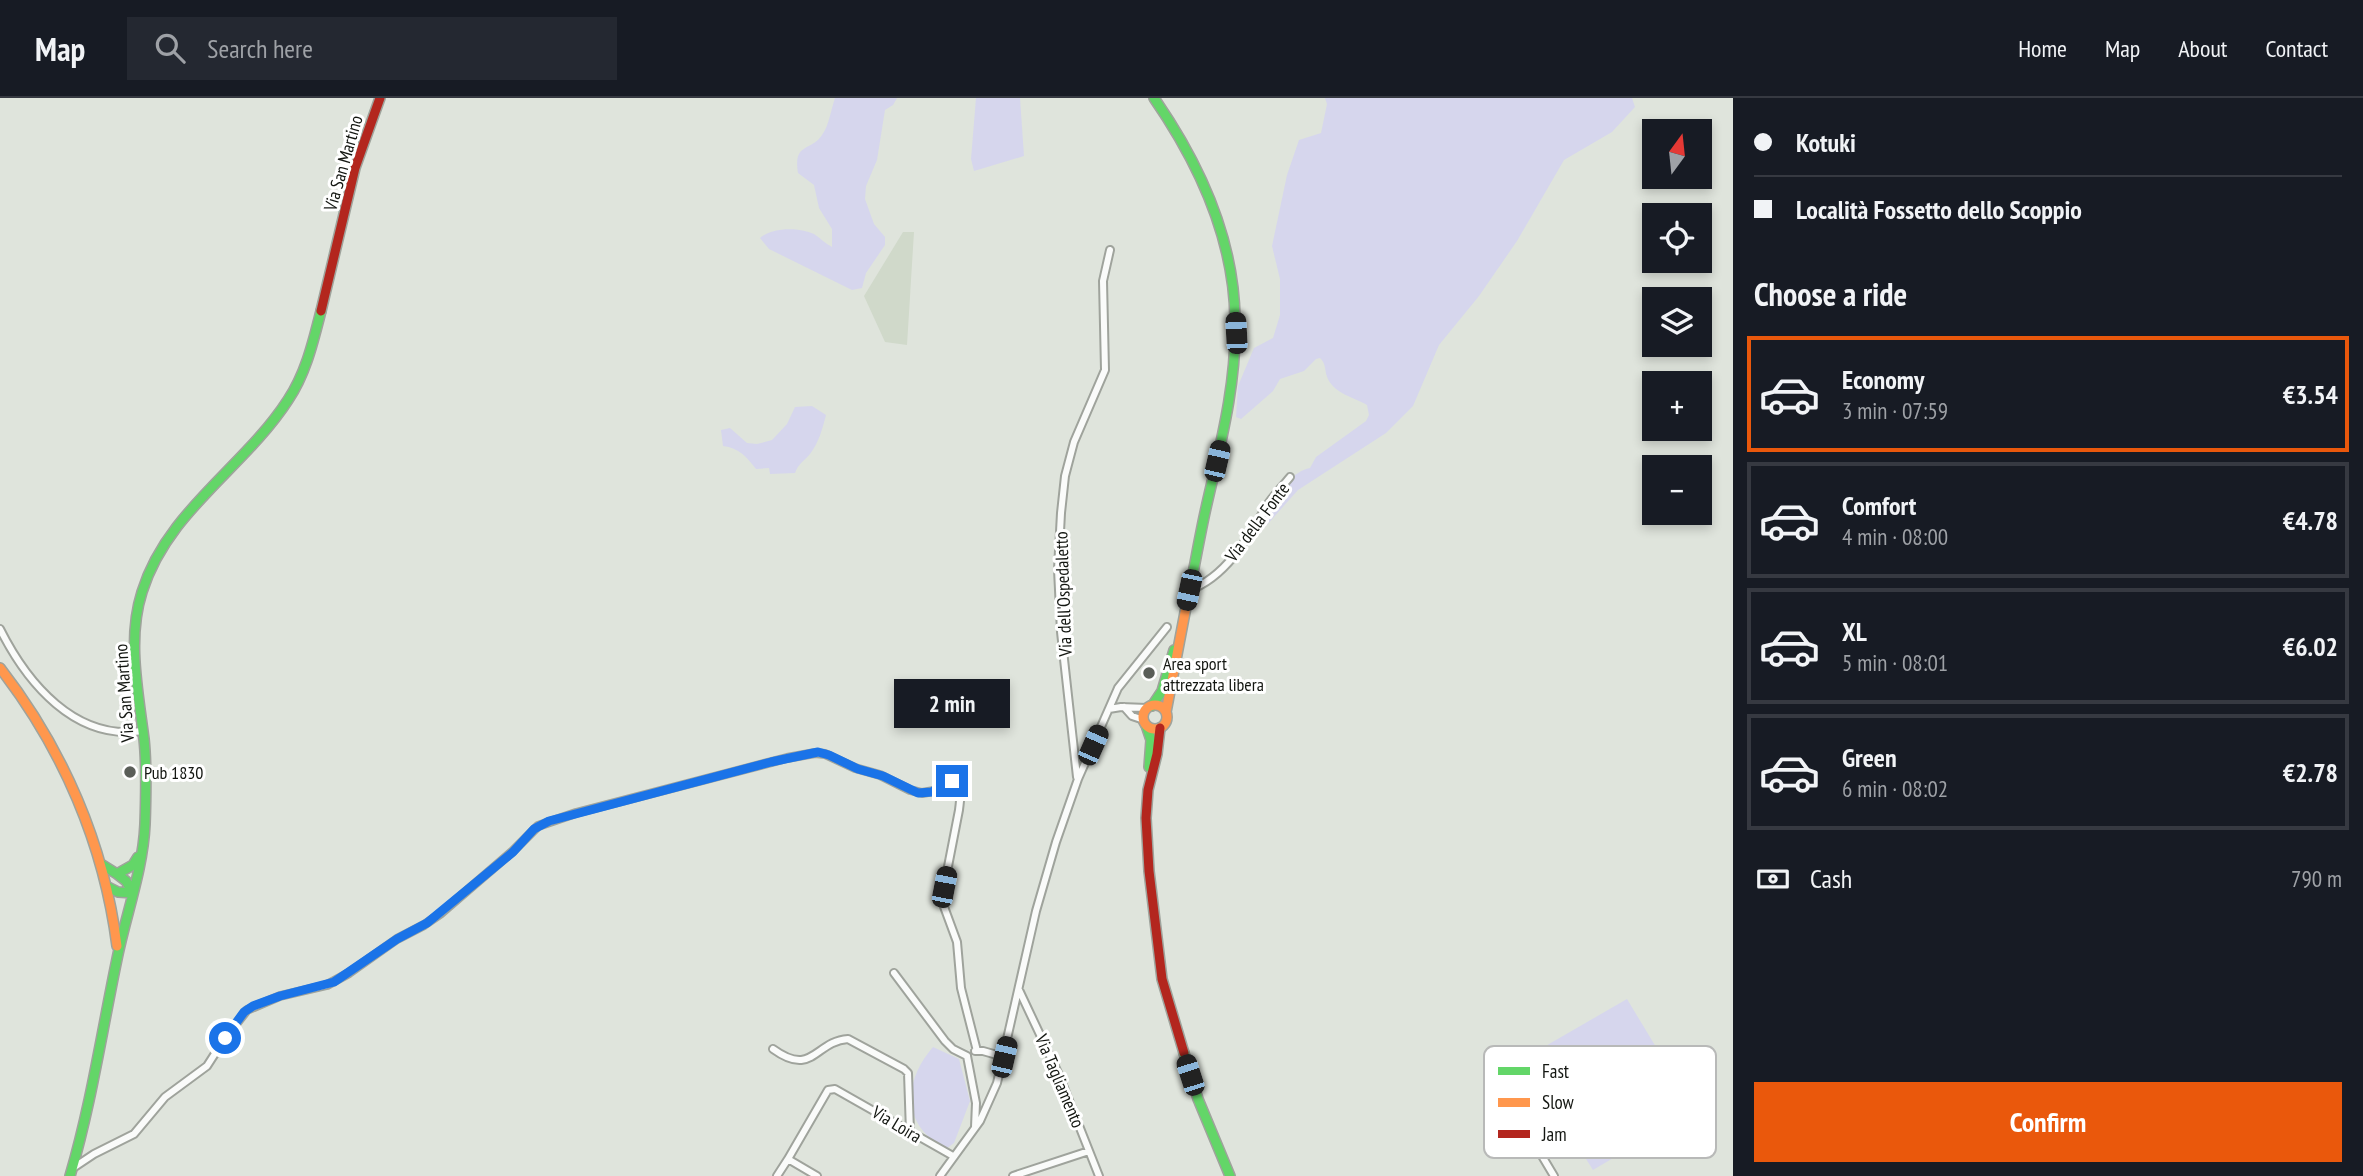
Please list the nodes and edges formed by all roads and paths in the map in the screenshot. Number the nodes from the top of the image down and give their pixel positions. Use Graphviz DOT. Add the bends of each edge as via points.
graph roads {
  1 [pos="380,98"];
  2 [pos="1154,98"];
  3 [pos="1110,250"];
  4 [pos="1290,477"];
  5 [pos="1189,590"];
  6 [pos="1167,627"];
  7 [pos="0,629"];
  8 [pos="1179,638"];
  9 [pos="0,668"];
  10 [pos="1124,707"];
  11 [pos="1149,707"];
  12 [pos="1109,709"];
  13 [pos="1166,712"];
  14 [pos="1145,722"];
  15 [pos="1160,728"];
  16 [pos="142,731"];
  17 [pos="1150,776"];
  18 [pos="1077,779"];
  19 [pos="143,842"];
  20 [pos="101,863"];
  21 [pos="117,874"];
  22 [pos="108,887"];
  23 [pos="132,893"];
  24 [pos="118,958"];
  25 [pos="894,973"];
  26 [pos="1018,988"];
  27 [pos="773,1049"];
  28 [pos="977,1051"];
  29 [pos="967,1056"];
  30 [pos="1004,1057"];
  31 [pos="975,1128"];
  32 [pos="910,1132"];
  33 [pos="1089,1151"];
  34 [pos="953,1156"];
  35 [pos="788,1158"];
  36 [pos="1543,1158"];
  37 [pos="71,1172"];
  38 [pos="777,1176"];
  39 [pos="817,1176"];
  40 [pos="940,1176"];
  41 [pos="1013,1176"];
  42 [pos="1099,1176"];
  43 [pos="1230,1176"];
  44 [pos="1554,1176"];
  1 -- 16 [label="street, Via San Martino" via="354,168 314,341 301,377 275,418 171,535 145,580 135,639"];
  2 -- 5 [label="street" via="1185,142 1207,188 1234,301 1235,351 1222,437"];
  3 -- 18 [label="street, Via dell'Ospedaletto" via="1103,281 1106,367 1074,442 1060,513 1061,632"];
  4 -- 5 [label="street, Via della Fonte" via="1232,557 1210,580"];
  5 -- 8 [label="street"];
  6 -- 12 [label="street" via="1121,684"];
  7 -- 16 [label="street" via="32,678 73,716 103,730"];
  8 -- 11 [label="street" via="1162,691"];
  8 -- 13 [label="street"];
  9 -- 20 [label="street" via="59,761"];
  10 -- 11 [label="street"];
  10 -- 12 [label="street"];
  10 -- 14 [label="street"];
  11 -- 13 [label="street" via="1162,707"];
  11 -- 14 [label="street"];
  12 -- 18 [label="street"];
  13 -- 15 [label="street" via="1166,723"];
  14 -- 15 [label="street" via="1153,729"];
  14 -- 17 [label="street" via="1151,740"];
  15 -- 17 [label="street"];
  16 -- 19 [label="street, Via San Martino"];
  17 -- 43 [label="street" via="1146,818 1149,871 1162,979 1198,1099"];
  18 -- 26 [label="street" via="1036,911"];
  19 -- 21 [label="street" via="132,865"];
  19 -- 23 [label="street, Via San Martino"];
  20 -- 21 [label="street"];
  20 -- 22 [label="street"];
  21 -- 23 [label="street"];
  22 -- 23 [label="street"];
  22 -- 24 [label="street"];
  23 -- 24 [label="street, Via San Martino"];
  24 -- 37 [label="street, Via San Martino"];
  25 -- 29 [label="street" via="953,1049"];
  26 -- 30 [label="street"];
  26 -- 33 [label="street, Via Tagliamento"];
  27 -- 32 [label="street" via="798,1061 848,1039 904,1069 909,1079"];
  28 -- 29 [label="street"];
  28 -- 30 [label="street"];
  28 -- 37 [label="street" via="961,988 957,942 943,904 959,786 948,782 932,792 918,793 825,754 807,754 538,826 440,914 334,982 247,1010 207,1066 165,1097 134,1134 94,1154"];
  29 -- 31 [label="street" via="976,1103"];
  30 -- 31 [label="street"];
  31 -- 34 [label="street"];
  32 -- 34 [label="street, Via Loira"];
  32 -- 35 [label="street, Via Loira" via="835,1088 828,1090"];
  33 -- 41 [label="street"];
  33 -- 42 [label="street, Via Tagliamento"];
  34 -- 40 [label="street"];
  35 -- 38 [label="street"];
  35 -- 39 [label="street"];
  36 -- 44 [label="street"];
}
